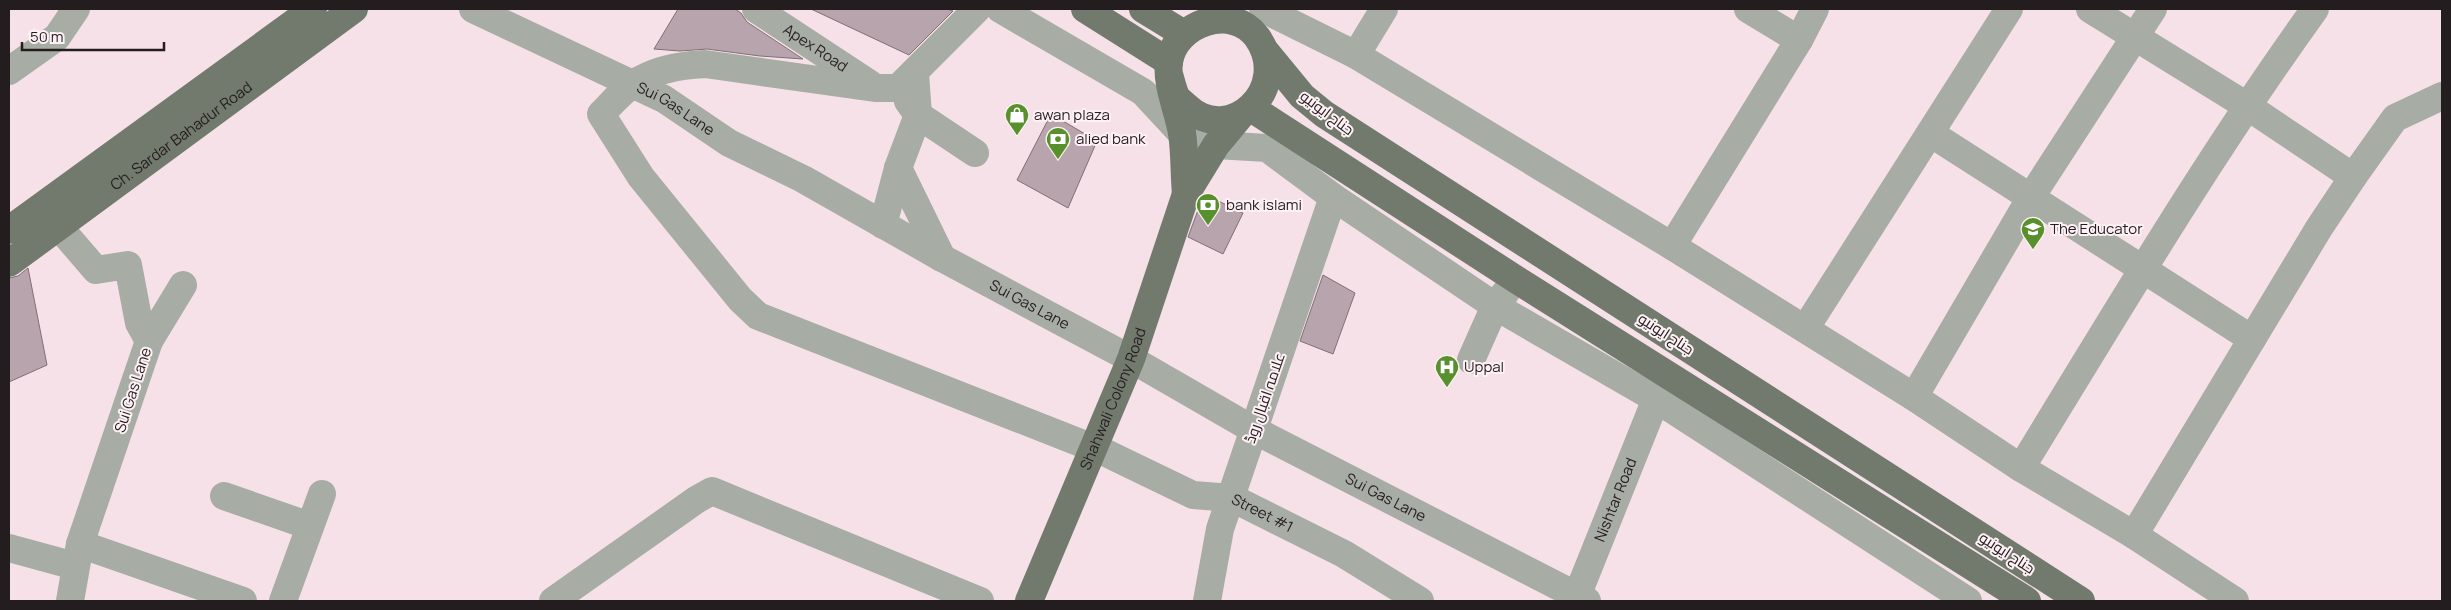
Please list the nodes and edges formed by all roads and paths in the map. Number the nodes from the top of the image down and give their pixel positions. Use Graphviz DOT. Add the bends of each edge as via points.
graph roads {
  1 [pos="76,9"];
  2 [pos="313,9"];
  3 [pos="354,9"];
  4 [pos="473,9"];
  5 [pos="756,9"];
  6 [pos="977,9"];
  7 [pos="1000,9"];
  8 [pos="1085,9"];
  9 [pos="1143,9"];
  10 [pos="1263,9"];
  11 [pos="1384,9"];
  12 [pos="1748,9"];
  13 [pos="1816,9"];
  14 [pos="2010,9"];
  15 [pos="2090,9"];
  16 [pos="2153,9"];
  17 [pos="2314,9"];
  18 [pos="1239,16"];
  19 [pos="1196,22"];
  20 [pos="2134,36"];
  21 [pos="1799,40"];
  22 [pos="1265,51"];
  23 [pos="1356,55"];
  24 [pos="1169,68"];
  25 [pos="9,71"];
  26 [pos="896,83"];
  27 [pos="633,84"];
  28 [pos="2442,96"];
  29 [pos="2247,106"];
  30 [pos="1246,111"];
  31 [pos="918,115"];
  32 [pos="1930,133"];
  33 [pos="1182,134"];
  34 [pos="1216,145"];
  35 [pos="975,153"];
  36 [pos="898,168"];
  37 [pos="2353,177"];
  38 [pos="1186,194"];
  39 [pos="1333,197"];
  40 [pos="2030,197"];
  41 [pos="883,225"];
  42 [pos="58,226"];
  43 [pos="9,230"];
  44 [pos="1672,246"];
  45 [pos="942,258"];
  46 [pos="9,263"];
  47 [pos="2143,269"];
  48 [pos="1517,280"];
  49 [pos="183,284"];
  50 [pos="1495,306"];
  51 [pos="1805,329"];
  52 [pos="2252,339"];
  53 [pos="149,341"];
  54 [pos="1130,359"];
  55 [pos="1471,360"];
  56 [pos="1914,397"];
  57 [pos="1656,399"];
  58 [pos="1254,430"];
  59 [pos="1094,449"];
  60 [pos="2021,468"];
  61 [pos="1836,479"];
  62 [pos="322,494"];
  63 [pos="224,496"];
  64 [pos="1232,498"];
  65 [pos="1821,506"];
  66 [pos="310,526"];
  67 [pos="2134,535"];
  68 [pos="9,548"];
  69 [pos="78,555"];
  70 [pos="1579,599"];
  71 [pos="70,601"];
  72 [pos="242,601"];
  73 [pos="283,601"];
  74 [pos="553,601"];
  75 [pos="980,601"];
  76 [pos="1029,601"];
  77 [pos="1207,601"];
  78 [pos="1420,601"];
  79 [pos="1968,601"];
  80 [pos="2027,601"];
  81 [pos="2081,601"];
  82 [pos="2235,601"];
  1 -- 25 [label="street" via="57,37"];
  2 -- 43 [label="main road, Ch. Sardar Bahadur Road"];
  3 -- 42 [label="main road, Ch. Sardar Bahadur Road"];
  4 -- 27 [label="street, Sui Gas Lane"];
  5 -- 26 [label="street, Apex Road"];
  6 -- 26 [label="street"];
  7 -- 33 [label="street" via="1143,92"];
  8 -- 24 [label="main road"];
  9 -- 19 [label="main road"];
  10 -- 23 [label="street"];
  11 -- 23 [label="street"];
  12 -- 21 [label="street"];
  13 -- 21 [label="street"];
  14 -- 32 [label="street"];
  15 -- 20 [label="street"];
  16 -- 20 [label="street"];
  17 -- 29 [label="street"];
  18 -- 19 [label="main road"];
  18 -- 22 [label="main road"];
  19 -- 24 [label="main road" via="1172,51"];
  20 -- 29 [label="street"];
  20 -- 40 [label="street"];
  21 -- 44 [label="street"];
  22 -- 30 [label="main road" via="1269,66 1268,82 1261,96"];
  22 -- 81 [label="main road, جناح ایونیو" via="1302,96 1324,114"];
  23 -- 44 [label="street"];
  24 -- 30 [label="main road" via="1176,97 1194,113 1217,120"];
  24 -- 33 [label="main road, Shahwali Colony Road"];
  26 -- 27 [label="street" via="705,64 665,69"];
  26 -- 31 [label="street"];
  27 -- 41 [label="street, Sui Gas Lane" via="664,99 729,142 803,179"];
  27 -- 59 [label="street, Street #1" via="601,114 641,178 740,299 758,316"];
  28 -- 37 [label="street" via="2395,118"];
  29 -- 37 [label="street"];
  29 -- 47 [label="street"];
  30 -- 34 [label="main road, Shahwali Colony Road"];
  30 -- 48 [label="main road, جناح ایونیو"];
  31 -- 35 [label="street"];
  31 -- 36 [label="street"];
  32 -- 40 [label="street"];
  32 -- 51 [label="street"];
  33 -- 34 [label="street" via="1199,144"];
  33 -- 38 [label="main road, Shahwali Colony Road"];
  34 -- 38 [label="main road, Shahwali Colony Road"];
  34 -- 39 [label="street" via="1267,148"];
  36 -- 41 [label="street"];
  36 -- 45 [label="street"];
  37 -- 52 [label="street"];
  38 -- 54 [label="main road, Shahwali Colony Road"];
  39 -- 50 [label="street"];
  39 -- 58 [label="street, علامہ اقبال روڈ"];
  40 -- 47 [label="street"];
  40 -- 56 [label="street"];
  41 -- 45 [label="street, Sui Gas Lane"];
  42 -- 46 [label="main road, Ch. Sardar Bahadur Road"];
  42 -- 53 [label="street, Sui Gas Lane" via="96,270 128,265 139,323"];
  44 -- 51 [label="street"];
  45 -- 54 [label="street, Sui Gas Lane"];
  47 -- 52 [label="street"];
  47 -- 60 [label="street"];
  48 -- 50 [label="street"];
  48 -- 61 [label="main road, جناح ایونیو"];
  49 -- 53 [label="street"];
  50 -- 55 [label="street"];
  50 -- 57 [label="street"];
  51 -- 56 [label="street"];
  52 -- 67 [label="street"];
  53 -- 69 [label="street, Sui Gas Lane"];
  54 -- 58 [label="street, Sui Gas Lane"];
  54 -- 59 [label="main road, Shahwali Colony Road"];
  56 -- 60 [label="street"];
  57 -- 65 [label="street"];
  57 -- 70 [label="street, Nishtar Road"];
  58 -- 64 [label="street, علامہ اقبال روڈ"];
  58 -- 70 [label="street, Sui Gas Lane"];
  59 -- 64 [label="street, Street #1" via="1193,496"];
  59 -- 76 [label="main road, Shahwali Colony Road"];
  60 -- 67 [label="street"];
  61 -- 65 [label="street"];
  61 -- 80 [label="main road, جناح ایونیو"];
  62 -- 66 [label="street"];
  63 -- 66 [label="street"];
  64 -- 77 [label="street, علامہ اقبال روڈ" via="1220,528"];
  64 -- 78 [label="street, Street #1" via="1344,554"];
  65 -- 79 [label="street"];
  66 -- 73 [label="street"];
  67 -- 82 [label="street"];
  68 -- 69 [label="street"];
  69 -- 71 [label="street, Sui Gas Lane"];
  69 -- 72 [label="street"];
  74 -- 75 [label="street" via="712,491"];
}
